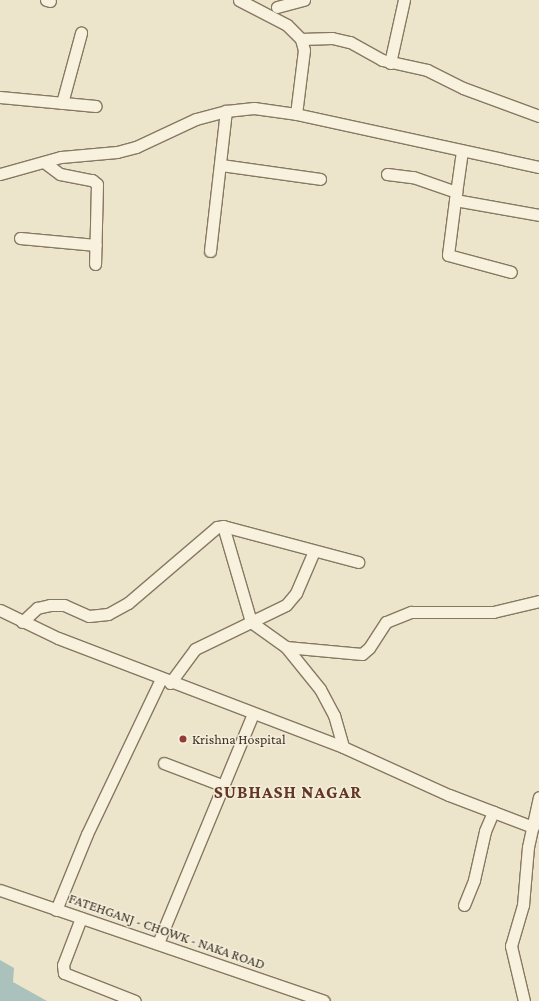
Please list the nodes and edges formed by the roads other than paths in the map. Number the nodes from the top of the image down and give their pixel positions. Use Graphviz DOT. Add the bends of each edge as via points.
graph roads {
  1 [pos="239,0"];
  2 [pos="304,0"];
  3 [pos="404,0"];
  4 [pos="277,3"];
  5 [pos="275,18"];
  6 [pos="81,33"];
  7 [pos="301,39"];
  8 [pos="390,63"];
  9 [pos="0,97"];
  10 [pos="62,103"];
  11 [pos="96,106"];
  12 [pos="226,111"];
  13 [pos="296,114"];
  14 [pos="539,116"];
  15 [pos="462,151"];
  16 [pos="44,162"];
  17 [pos="221,166"];
  18 [pos="539,168"];
  19 [pos="0,174"];
  20 [pos="387,174"];
  21 [pos="320,179"];
  22 [pos="456,196"];
  23 [pos="539,215"];
  24 [pos="20,238"];
  25 [pos="96,245"];
  26 [pos="210,251"];
  27 [pos="95,264"];
  28 [pos="512,272"];
  29 [pos="223,526"];
  30 [pos="314,551"];
  31 [pos="358,562"];
  32 [pos="539,600"];
  33 [pos="0,610"];
  34 [pos="22,622"];
  35 [pos="251,622"];
  36 [pos="286,647"];
  37 [pos="165,681"];
  38 [pos="254,714"];
  39 [pos="343,747"];
  40 [pos="164,762"];
  41 [pos="224,786"];
  42 [pos="539,797"];
  43 [pos="493,812"];
  44 [pos="533,827"];
  45 [pos="0,890"];
  46 [pos="464,905"];
  47 [pos="56,910"];
  48 [pos="81,918"];
  49 [pos="158,943"];
  50 [pos="134,1001"];
  51 [pos="324,1001"];
  52 [pos="524,1001"];
  1 -- 5 [label="street"];
  2 -- 4 [label="street"];
  3 -- 8 [label="street"];
  4 -- 5 [label="street"];
  5 -- 7 [label="street" via="296,31"];
  6 -- 10 [label="street"];
  7 -- 8 [label="street" via="342,40"];
  7 -- 13 [label="street" via="304,50"];
  8 -- 14 [label="street" via="426,70 463,88"];
  9 -- 10 [label="street"];
  10 -- 11 [label="street"];
  12 -- 13 [label="street" via="254,108"];
  12 -- 16 [label="street" via="196,119 136,147 117,152 72,155"];
  12 -- 17 [label="street"];
  13 -- 15 [label="street"];
  15 -- 18 [label="street"];
  15 -- 22 [label="street"];
  16 -- 19 [label="street"];
  16 -- 25 [label="street" via="60,174 92,180 97,184"];
  17 -- 21 [label="street"];
  17 -- 26 [label="street"];
  20 -- 22 [label="street" via="412,177"];
  22 -- 23 [label="street"];
  22 -- 28 [label="street" via="448,255"];
  24 -- 25 [label="street"];
  25 -- 27 [label="street"];
  29 -- 30 [label="street"];
  29 -- 34 [label="street" via="210,531 128,603 108,614 88,616 64,606 50,604 37,608"];
  29 -- 35 [label="street"];
  30 -- 31 [label="street"];
  30 -- 35 [label="street" via="292,600 280,609"];
  32 -- 36 [label="street" via="494,612 411,612 386,622 362,654"];
  33 -- 34 [label="street"];
  34 -- 37 [label="street"];
  35 -- 36 [label="street"];
  35 -- 37 [label="street" via="196,650"];
  36 -- 39 [label="street" via="330,704"];
  37 -- 38 [label="street"];
  37 -- 47 [label="street" via="87,834"];
  38 -- 39 [label="street"];
  38 -- 41 [label="street"];
  39 -- 43 [label="street"];
  40 -- 41 [label="street"];
  41 -- 49 [label="street"];
  42 -- 44 [label="street"];
  43 -- 44 [label="street"];
  43 -- 46 [label="street" via="484,831 474,880"];
  44 -- 52 [label="street" via="525,871 523,905 511,946"];
  45 -- 47 [label="street, FATEHGANJ - CHOWK - NAKA ROAD"];
  47 -- 48 [label="street, FATEHGANJ - CHOWK - NAKA ROAD"];
  48 -- 49 [label="street, FATEHGANJ - CHOWK - NAKA ROAD"];
  48 -- 50 [label="street" via="63,965 64,973"];
  49 -- 51 [label="street, FATEHGANJ - CHOWK - NAKA ROAD"];
}
